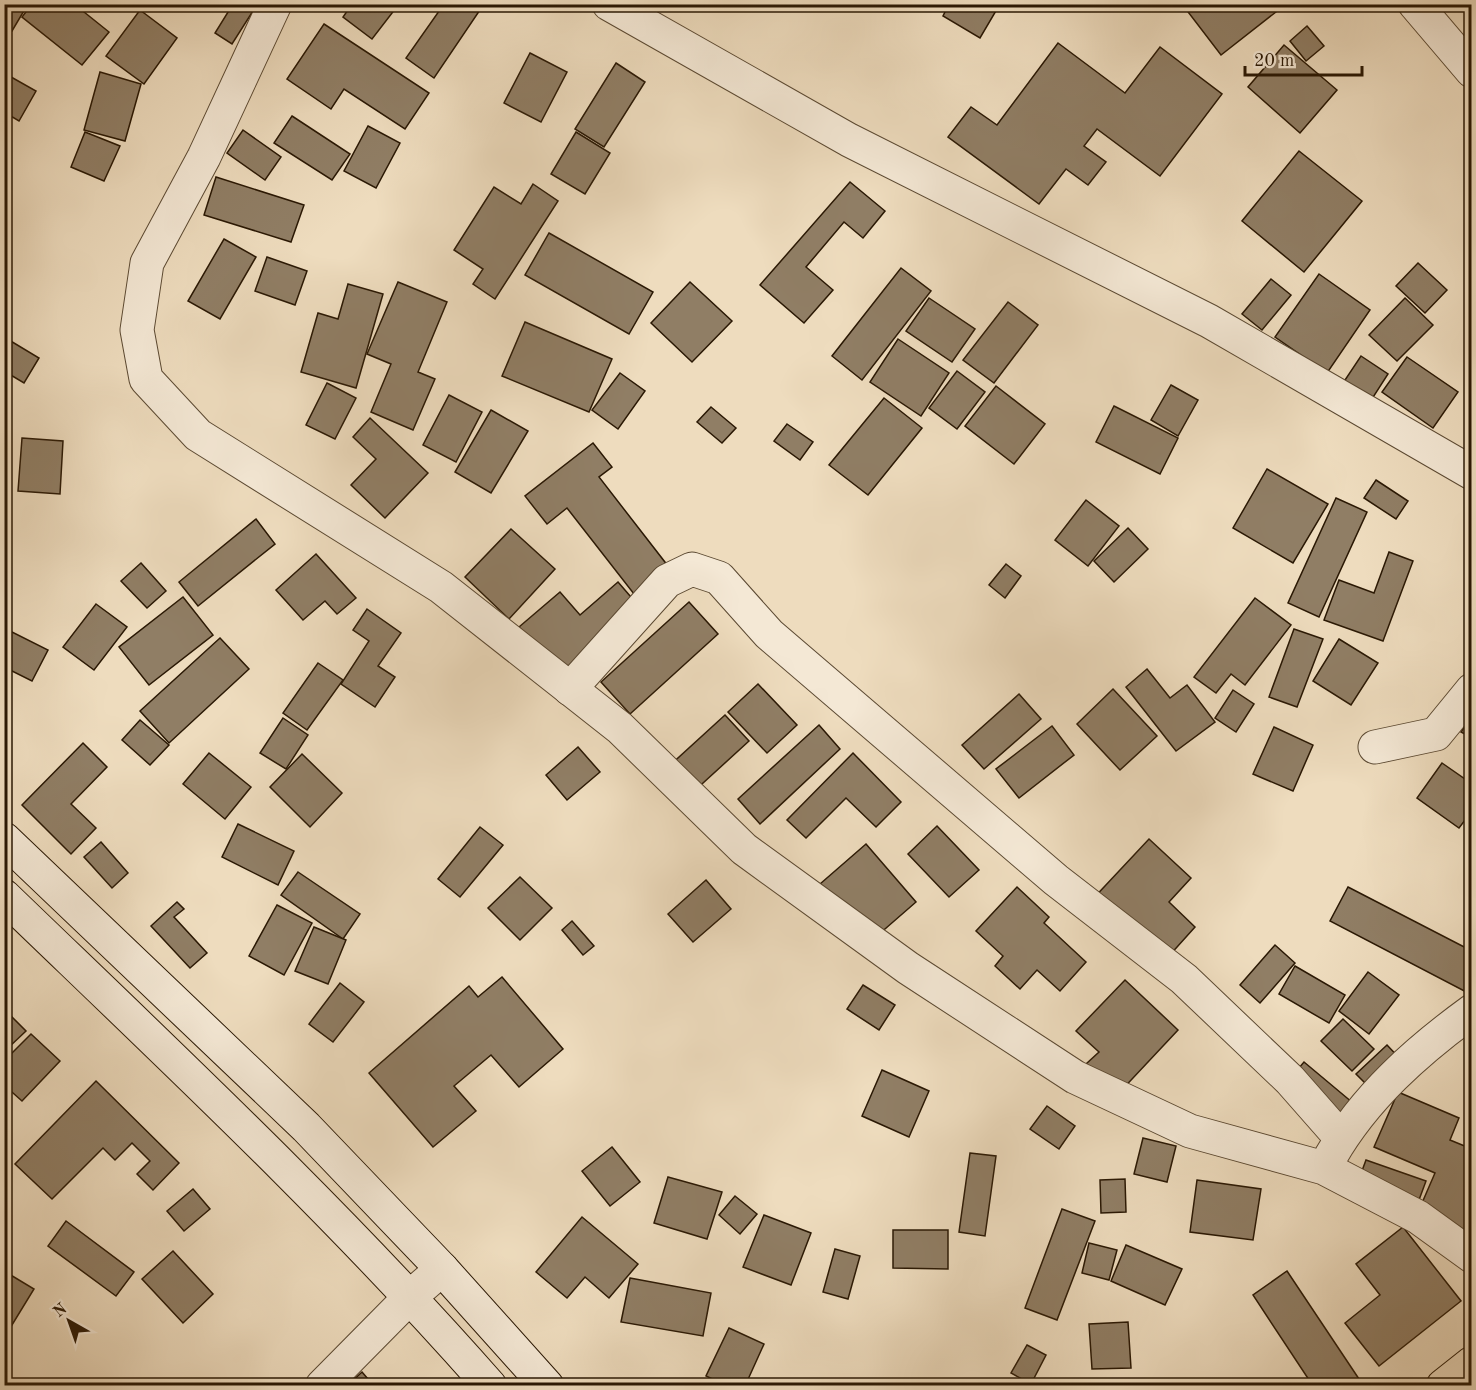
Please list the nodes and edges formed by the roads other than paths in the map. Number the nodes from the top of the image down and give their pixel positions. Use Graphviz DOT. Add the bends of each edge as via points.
graph roads {
  1 [pos="275,4"];
  2 [pos="609,4"];
  3 [pos="1415,4"];
  4 [pos="1472,71"];
  5 [pos="1472,473"];
  6 [pos="570,688"];
  7 [pos="1472,690"];
  8 [pos="1375,747"];
  9 [pos="4,839"];
  10 [pos="4,896"];
  11 [pos="1472,1011"];
  12 [pos="1341,1138"];
  13 [pos="1324,1168"];
  14 [pos="1472,1256"];
  15 [pos="442,1269"];
  16 [pos="411,1296"];
  17 [pos="1472,1363"];
  18 [pos="321,1386"];
  19 [pos="490,1386"];
  20 [pos="548,1386"];
  21 [pos="1443,1386"];
  1 -- 6 [label="street" via="204,157 147,263 137,330 146,379 198,435 441,587"];
  2 -- 5 [label="street" via="849,140 1209,321"];
  3 -- 4 [label="street"];
  6 -- 12 [label="street" via="667,580 692,569 719,578 769,634 1056,880 1184,979 1290,1080"];
  6 -- 13 [label="street" via="620,728 744,849 908,968 1075,1077 1190,1131"];
  7 -- 8 [label="street" via="1436,734"];
  9 -- 15 [label="street" via="306,1127"];
  10 -- 16 [label="street" via="277,1159"];
  11 -- 12 [label="street" via="1438,1035 1379,1089"];
  12 -- 13 [label="street"];
  13 -- 14 [label="street" via="1418,1217"];
  15 -- 16 [label="street"];
  15 -- 20 [label="street"];
  16 -- 18 [label="street"];
  16 -- 19 [label="street"];
  17 -- 21 [label="highway"];
}
